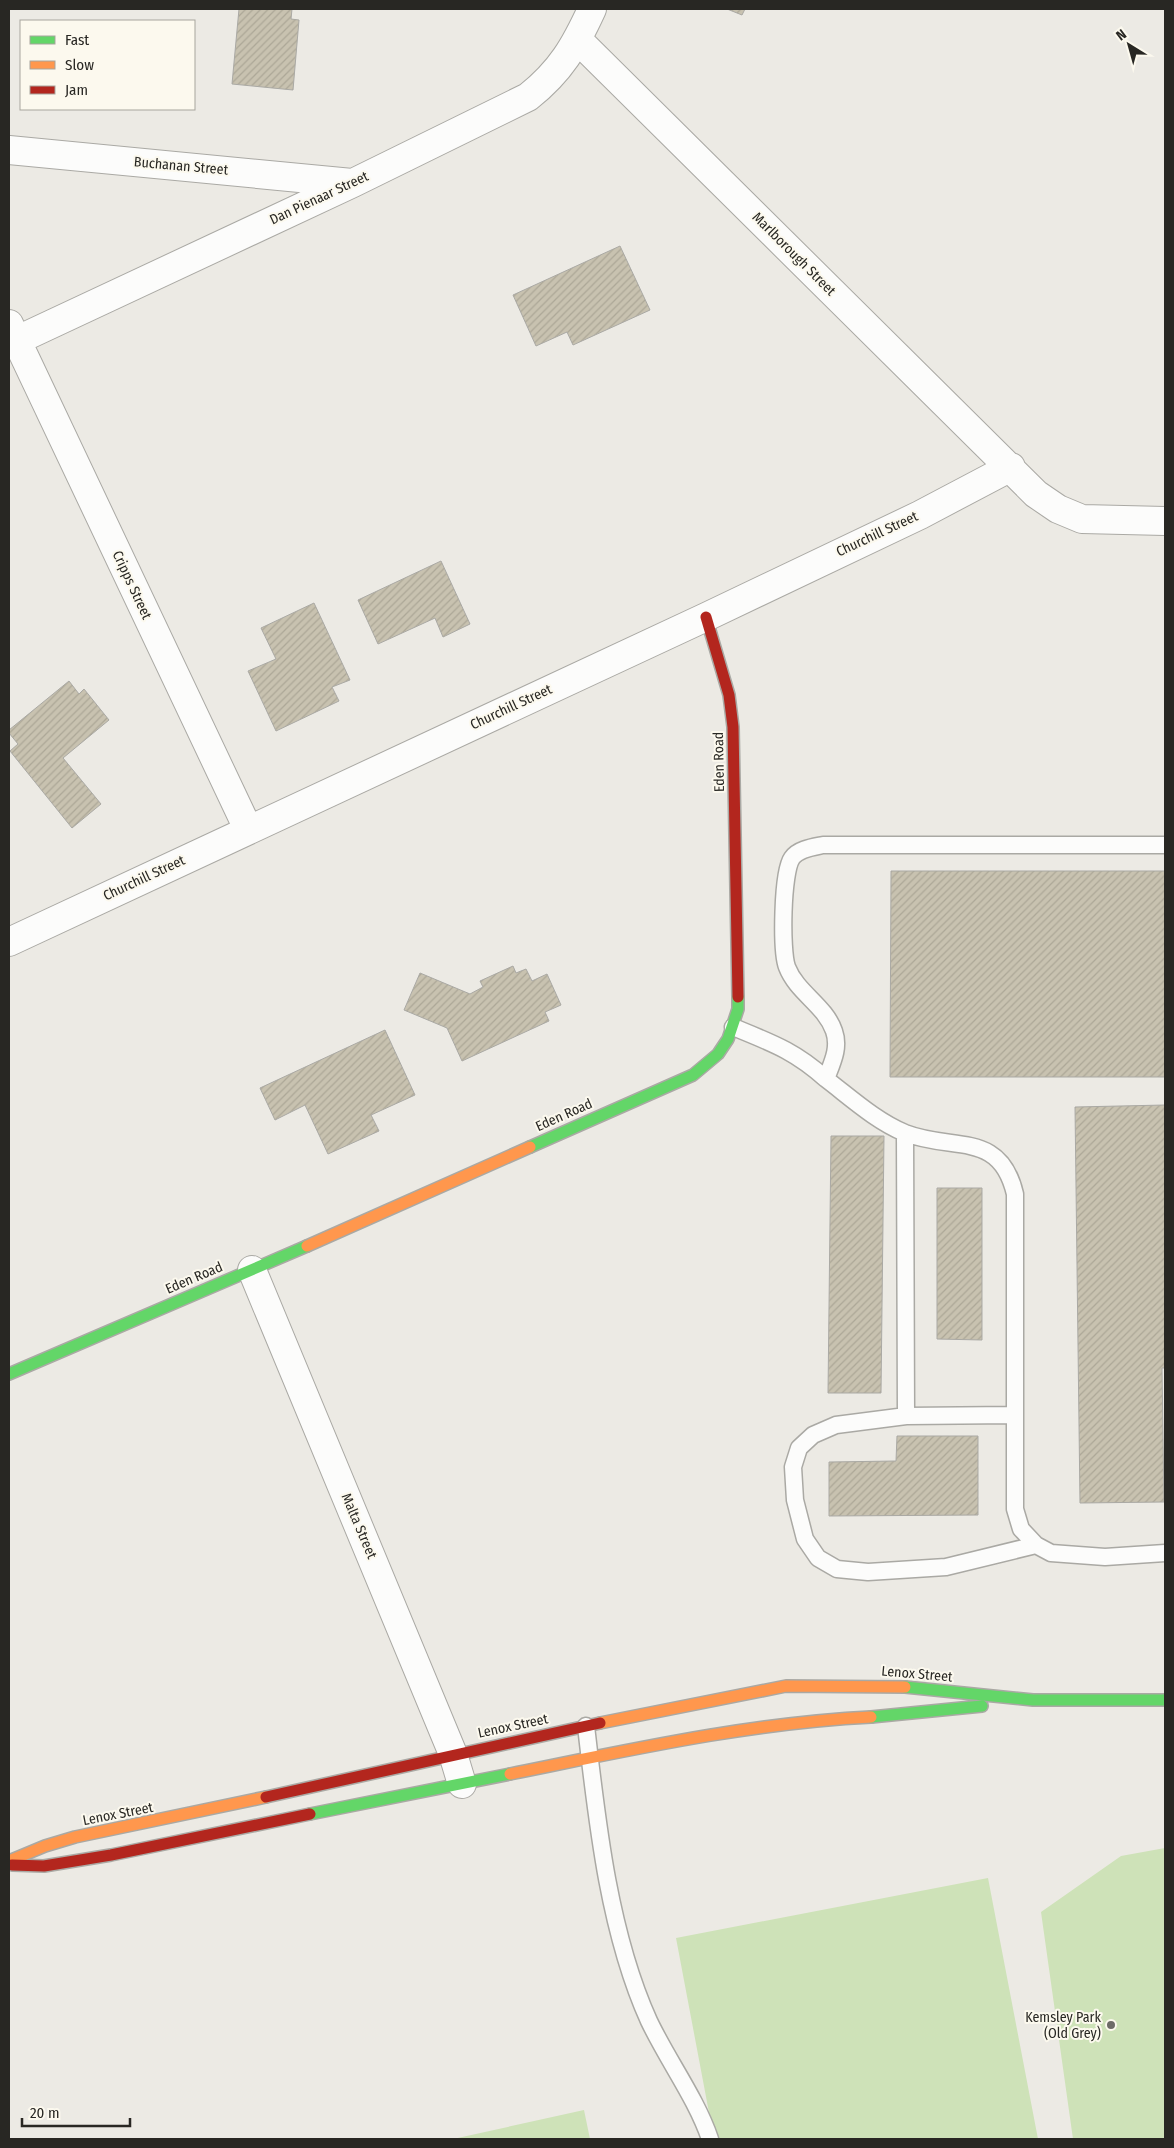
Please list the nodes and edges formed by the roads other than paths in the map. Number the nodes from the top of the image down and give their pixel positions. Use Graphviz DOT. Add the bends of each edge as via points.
graph roads {
  1 [pos="592,9"];
  2 [pos="578,40"];
  3 [pos="9,150"];
  4 [pos="353,183"];
  5 [pos="11,336"];
  6 [pos="1011,467"];
  7 [pos="1165,520"];
  8 [pos="706,617"];
  9 [pos="248,829"];
  10 [pos="1165,845"];
  11 [pos="9,942"];
  12 [pos="733,1027"];
  13 [pos="826,1078"];
  14 [pos="905,1132"];
  15 [pos="252,1270"];
  16 [pos="9,1374"];
  17 [pos="1014,1415"];
  18 [pos="906,1416"];
  19 [pos="1036,1545"];
  20 [pos="1165,1552"];
  21 [pos="1033,1700"];
  22 [pos="1165,1700"];
  23 [pos="586,1726"];
  24 [pos="453,1754"];
  25 [pos="590,1758"];
  26 [pos="462,1784"];
  27 [pos="9,1861"];
  28 [pos="9,1865"];
  29 [pos="710,2139"];
  1 -- 2 [label="street, Dan Pienaar Street"];
  2 -- 4 [label="street, Dan Pienaar Street" via="549,80 528,97"];
  2 -- 6 [label="street, Marlborough Street"];
  3 -- 4 [label="street, Buchanan Street"];
  4 -- 5 [label="street, Dan Pienaar Street"];
  5 -- 9 [label="street, Cripps Street"];
  6 -- 7 [label="street, Marlborough Street" via="1036,494 1058,510 1082,519"];
  6 -- 8 [label="street, Churchill Street" via="920,515"];
  8 -- 9 [label="street, Churchill Street"];
  8 -- 12 [label="street, Eden Road" via="729,695 733,727 738,1009"];
  9 -- 11 [label="street, Churchill Street"];
  10 -- 13 [label="lane" via="823,845 792,857 786,874 785,958 797,985 829,1018 835,1032 837,1049"];
  12 -- 13 [label="lane" via="781,1046 804,1059"];
  12 -- 15 [label="street, Eden Road" via="726,1046 693,1075"];
  13 -- 14 [label="lane" via="866,1109"];
  14 -- 17 [label="lane" via="940,1142 986,1149 1000,1159 1011,1175 1015,1194"];
  14 -- 18 [label="lane"];
  15 -- 16 [label="street, Eden Road"];
  15 -- 24 [label="street, Malta Street"];
  17 -- 18 [label="lane"];
  17 -- 19 [label="lane" via="1015,1509 1021,1529"];
  18 -- 19 [label="lane" via="836,1425 813,1435 799,1448 793,1467 795,1500 805,1539 818,1558 837,1570 868,1572 946,1567"];
  19 -- 20 [label="lane" via="1051,1553 1096,1556"];
  21 -- 22 [label="street, Lenox Street"];
  21 -- 23 [label="street, Lenox Street" via="888,1685 802,1685"];
  21 -- 25 [label="street, Lenox Street" via="754,1728"];
  23 -- 24 [label="street, Lenox Street"];
  23 -- 25 [label="lane"];
  24 -- 26 [label="street, Malta Street"];
  24 -- 27 [label="street, Lenox Street" via="75,1838"];
  25 -- 26 [label="street, Lenox Street"];
  25 -- 29 [label="lane" via="595,1816 624,1952 649,2021"];
  26 -- 28 [label="street, Lenox Street" via="111,1855 44,1866"];
}
